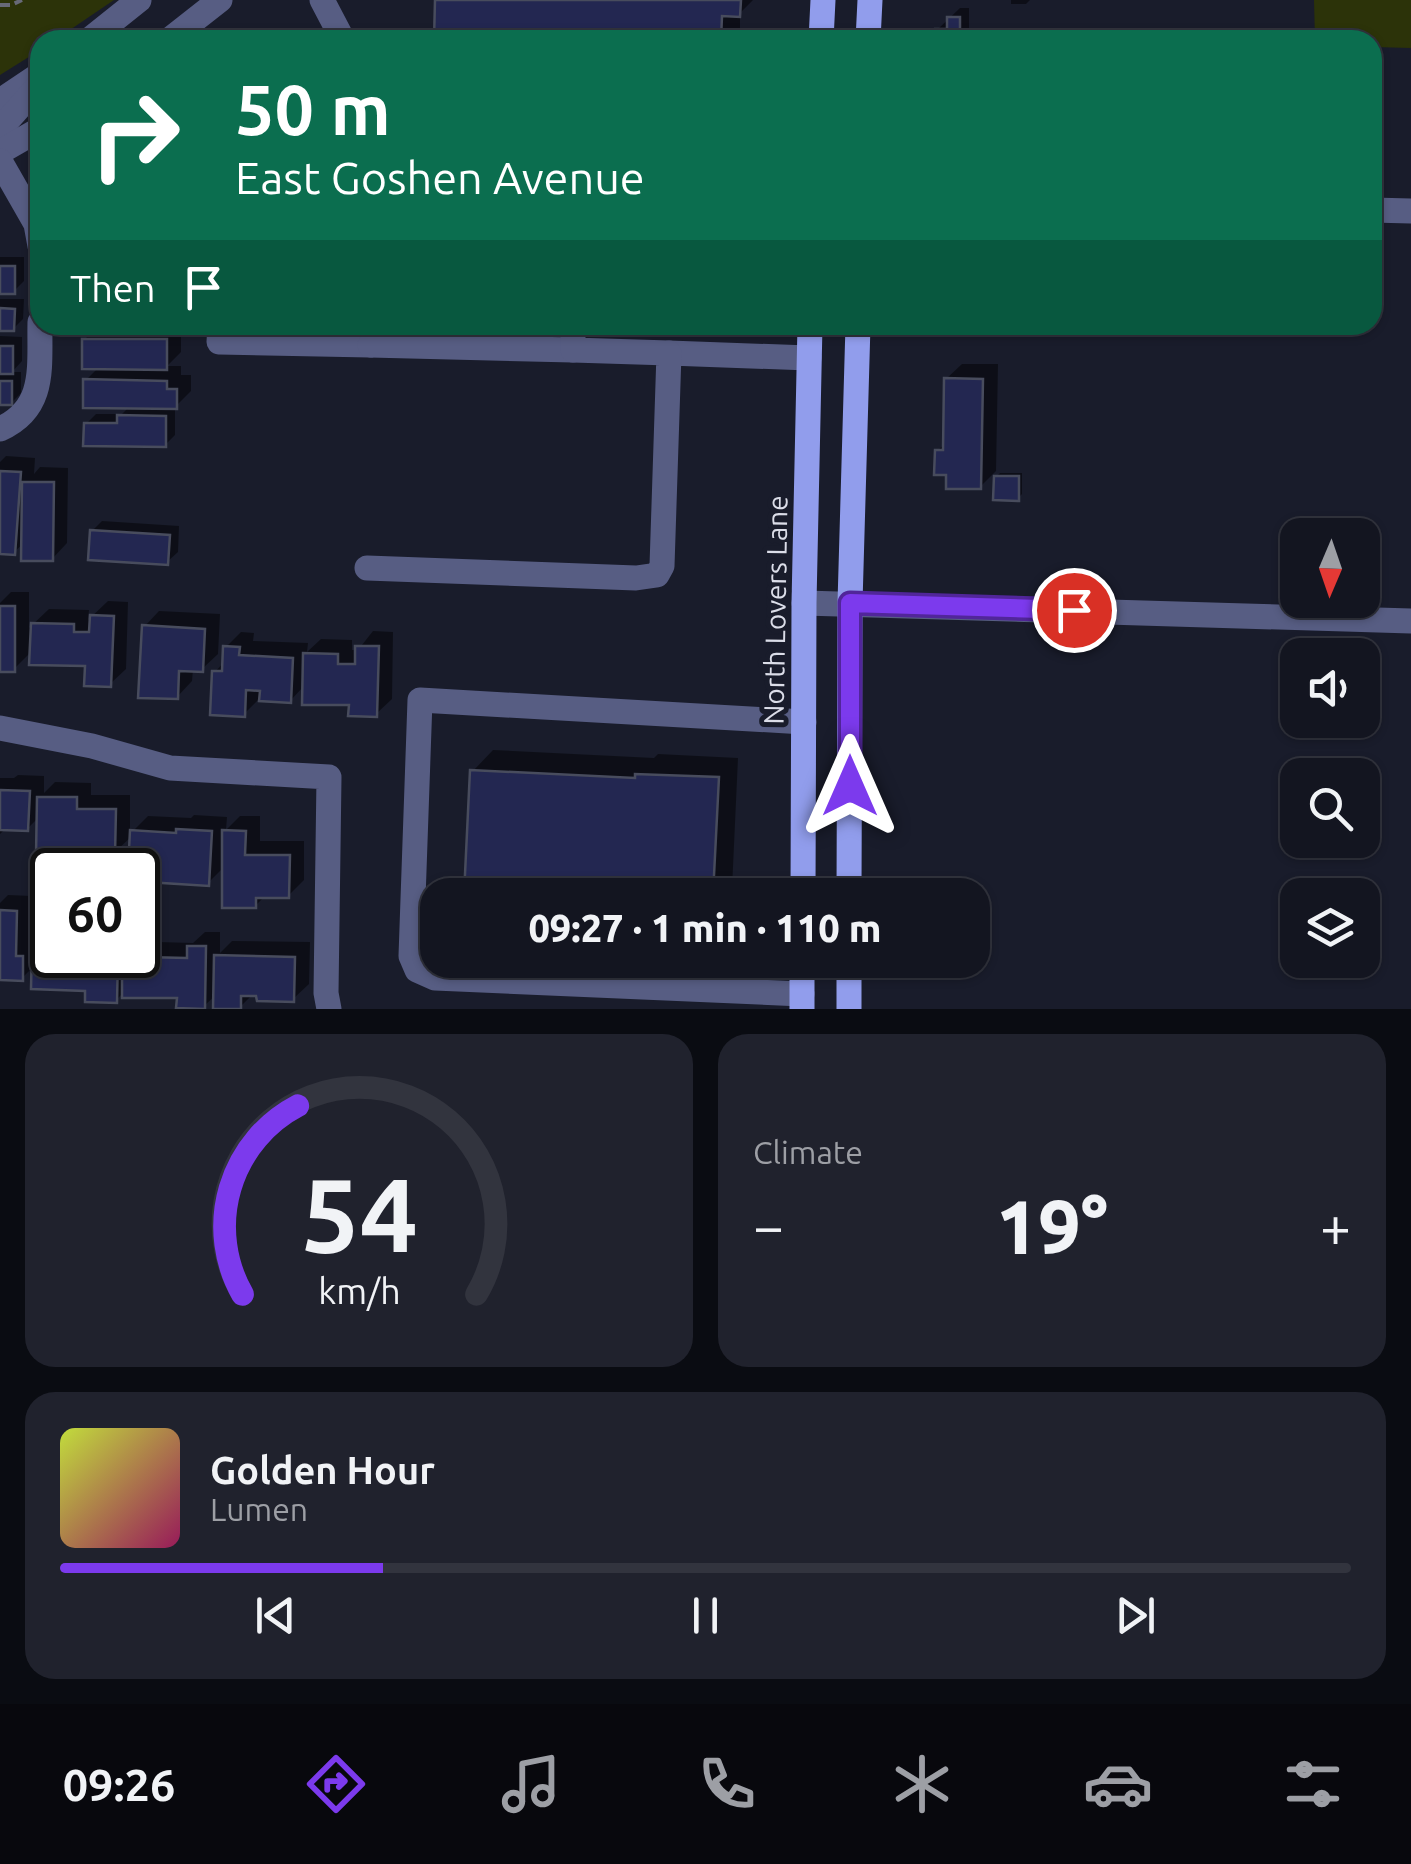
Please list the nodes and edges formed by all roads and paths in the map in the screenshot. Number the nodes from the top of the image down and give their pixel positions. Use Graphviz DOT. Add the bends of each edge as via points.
graph roads {
  1 [pos="22,0"];
  2 [pos="139,0"];
  3 [pos="220,0"];
  4 [pos="322,0"];
  5 [pos="823,0"];
  6 [pos="870,0"];
  7 [pos="0,5"];
  8 [pos="101,30"];
  9 [pos="182,30"];
  10 [pos="338,30"];
  11 [pos="822,30"];
  12 [pos="868,30"];
  13 [pos="30,81"];
  14 [pos="30,95"];
  15 [pos="0,101"];
  16 [pos="0,129"];
  17 [pos="30,135"];
  18 [pos="0,152"];
  19 [pos="0,161"];
  20 [pos="1382,210"];
  21 [pos="1411,210"];
  22 [pos="30,214"];
  23 [pos="40,335"];
  24 [pos="219,335"];
  25 [pos="371,335"];
  26 [pos="810,335"];
  27 [pos="858,335"];
  28 [pos="431,336"];
  29 [pos="502,336"];
  30 [pos="573,338"];
  31 [pos="669,353"];
  32 [pos="809,358"];
  33 [pos="0,430"];
  34 [pos="367,568"];
  35 [pos="804,602"];
  36 [pos="850,603"];
  37 [pos="1411,621"];
  38 [pos="804,722"];
  39 [pos="0,728"];
  40 [pos="802,878"];
  41 [pos="849,878"];
  42 [pos="849,978"];
  43 [pos="802,1002"];
  44 [pos="329,1009"];
  45 [pos="849,1009"];
  1 -- 7 [label="path"];
  2 -- 8 [label="street"];
  3 -- 9 [label="street"];
  4 -- 10 [label="street"];
  5 -- 11 [label="main road"];
  6 -- 12 [label="main road"];
  13 -- 15 [label="street"];
  14 -- 16 [label="street"];
  17 -- 18 [label="street"];
  19 -- 22 [label="street"];
  20 -- 21 [label="street"];
  23 -- 33 [label="street" via="31,405"];
  24 -- 25 [label="street" via="219,342"];
  25 -- 28 [label="street"];
  26 -- 32 [label="main road, North Lovers Lane"];
  27 -- 36 [label="main road"];
  28 -- 29 [label="street"];
  29 -- 30 [label="street"];
  30 -- 31 [label="street"];
  31 -- 32 [label="street"];
  31 -- 34 [label="street" via="662,566 656,574"];
  32 -- 35 [label="main road, North Lovers Lane"];
  35 -- 36 [label="street"];
  35 -- 38 [label="main road, North Lovers Lane"];
  36 -- 37 [label="street"];
  36 -- 41 [label="main road"];
  38 -- 40 [label="main road, North Lovers Lane"];
  38 -- 43 [label="street" via="420,700 411,956 417,970 436,978"];
  39 -- 44 [label="street" via="170,768 329,777"];
  42 -- 45 [label="main road"];
}
